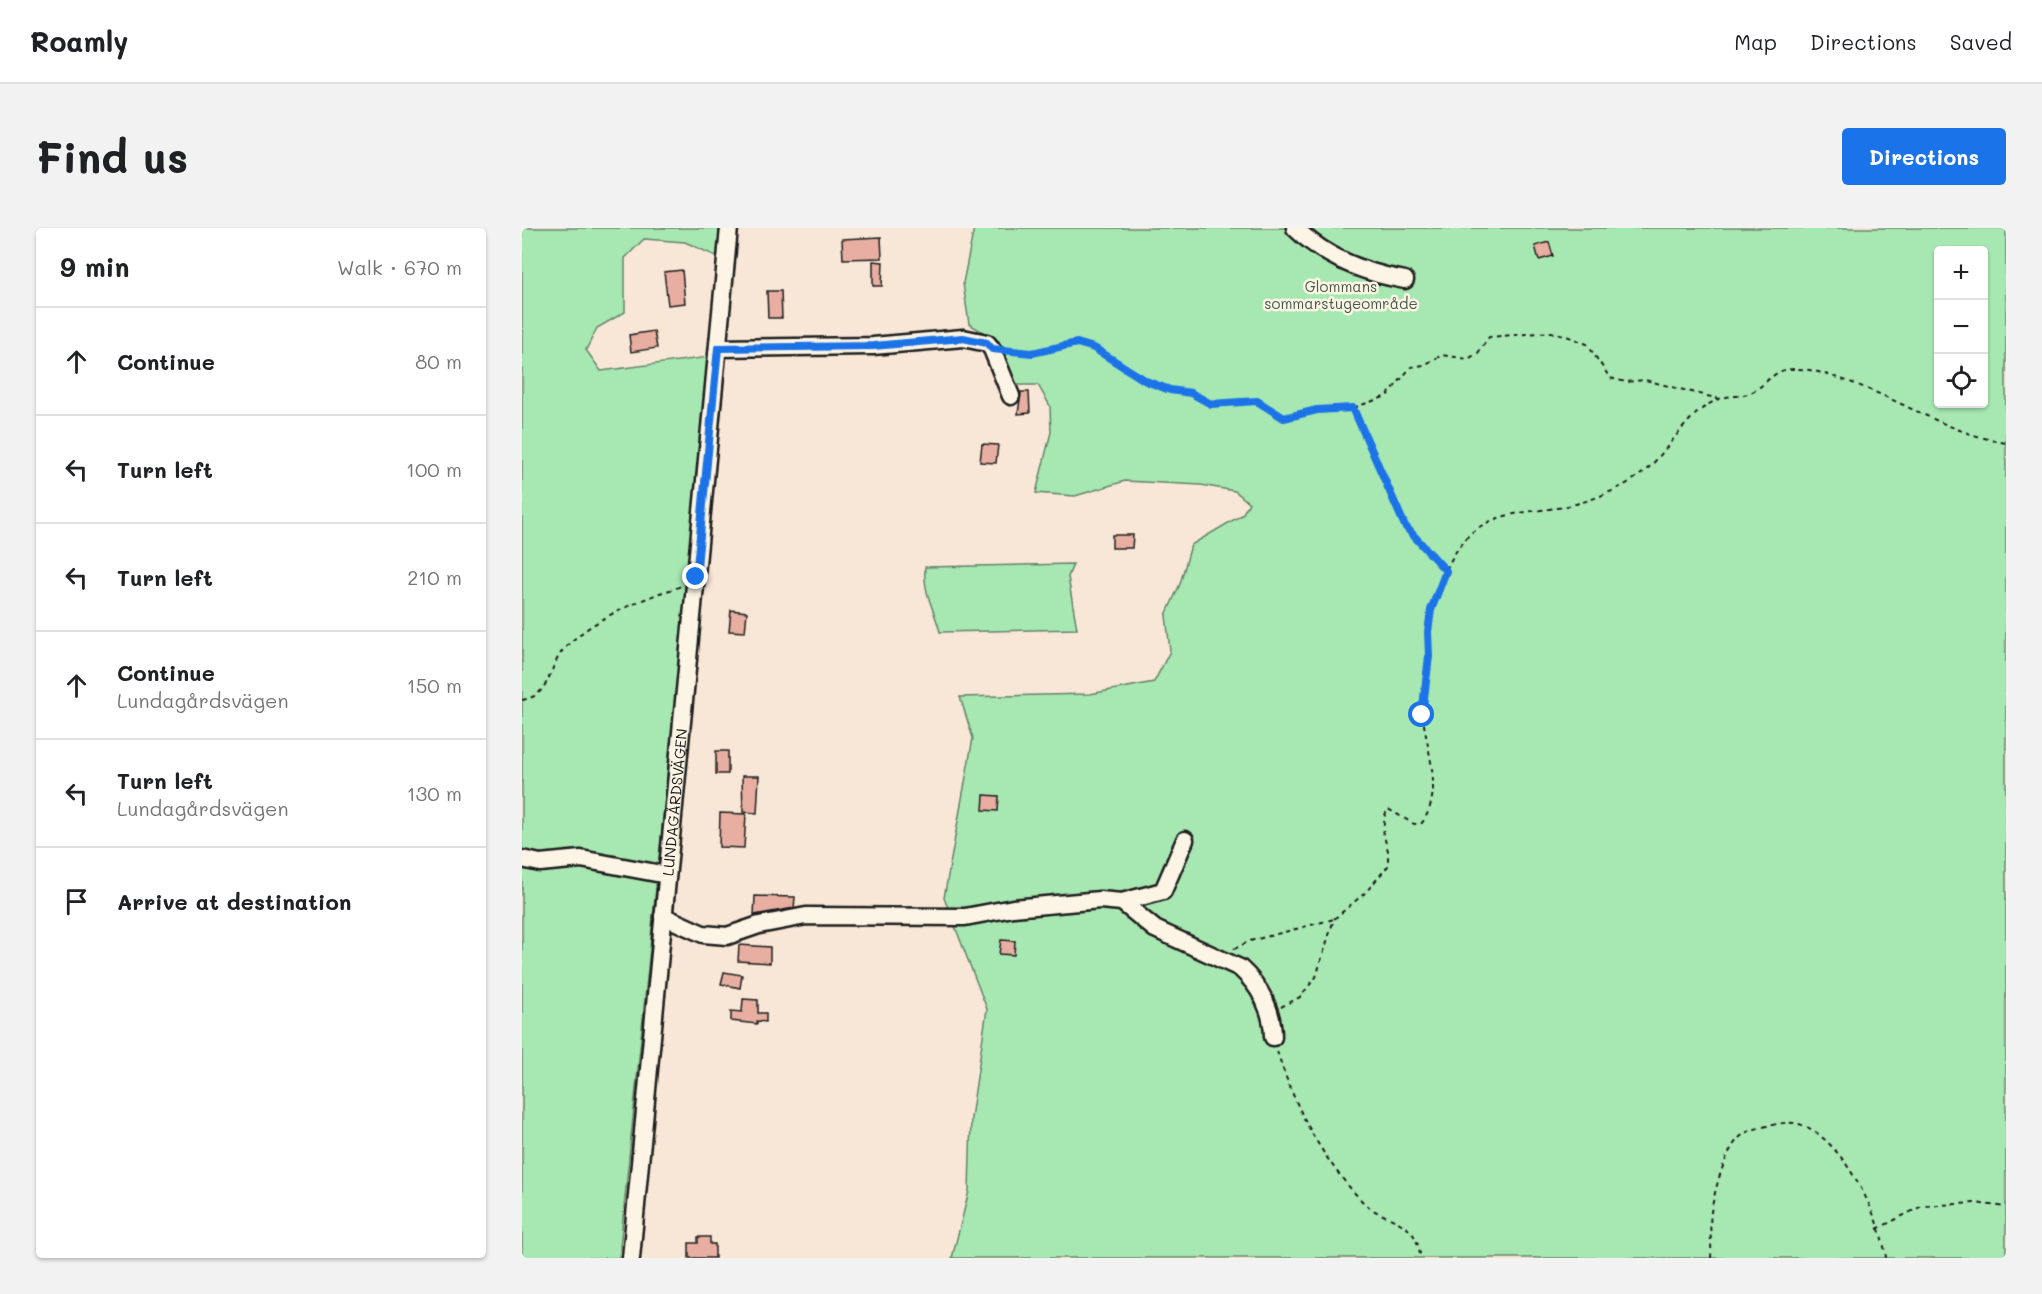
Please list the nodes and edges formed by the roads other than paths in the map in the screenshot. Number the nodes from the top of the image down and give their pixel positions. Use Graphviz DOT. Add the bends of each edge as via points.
graph roads {
  1 [pos="729,228"];
  2 [pos="1295,228"];
  3 [pos="1405,280"];
  4 [pos="718,348"];
  5 [pos="1011,396"];
  6 [pos="1185,840"];
  7 [pos="522,859"];
  8 [pos="667,874"];
  9 [pos="1122,902"];
  10 [pos="663,916"];
  11 [pos="1274,1037"];
  12 [pos="631,1258"];
  1 -- 4 [label="street, LUNDAGÅRDSVÄGEN"];
  2 -- 3 [label="street" via="1338,259 1373,275"];
  4 -- 5 [label="street" via="864,346 963,338 987,343 992,349"];
  4 -- 8 [label="street, LUNDAGÅRDSVÄGEN"];
  6 -- 9 [label="street" via="1163,891"];
  7 -- 8 [label="street" via="540,863 581,859"];
  8 -- 10 [label="street, LUNDAGÅRDSVÄGEN"];
  9 -- 10 [label="street" via="1100,900 1012,908 965,917 806,916 727,936 703,934"];
  9 -- 11 [label="street" via="1155,929 1231,963 1250,978 1270,1012"];
  10 -- 12 [label="street, LUNDAGÅRDSVÄGEN"];
}
